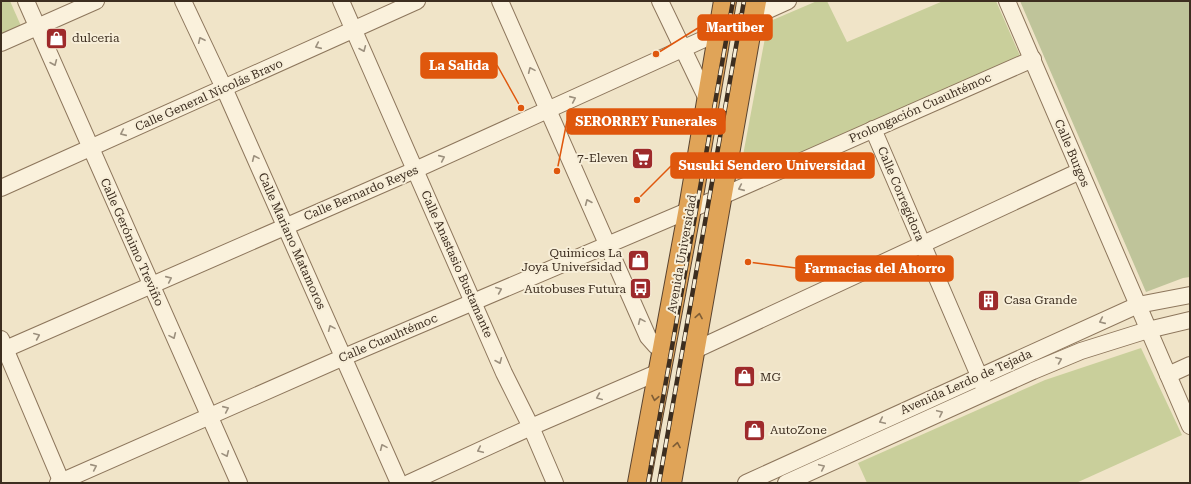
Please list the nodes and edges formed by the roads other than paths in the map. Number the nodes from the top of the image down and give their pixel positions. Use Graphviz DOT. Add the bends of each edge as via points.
graph roads {
  1 [pos="26,1"];
  2 [pos="96,1"];
  3 [pos="183,1"];
  4 [pos="341,1"];
  5 [pos="417,1"];
  6 [pos="500,1"];
  7 [pos="660,1"];
  8 [pos="725,1"];
  9 [pos="788,1"];
  10 [pos="1007,1"];
  11 [pos="753,9"];
  12 [pos="38,27"];
  13 [pos="354,29"];
  14 [pos="719,33"];
  15 [pos="1,43"];
  16 [pos="683,48"];
  17 [pos="1033,59"];
  18 [pos="224,88"];
  19 [pos="708,101"];
  20 [pos="549,110"];
  21 [pos="873,129"];
  22 [pos="90,148"];
  23 [pos="415,170"];
  24 [pos="1080,171"];
  25 [pos="1,188"];
  26 [pos="720,197"];
  27 [pos="690,208"];
  28 [pos="285,226"];
  29 [pos="606,244"];
  30 [pos="923,244"];
  31 [pos="152,286"];
  32 [pos="1190,295"];
  33 [pos="473,301"];
  34 [pos="1138,305"];
  35 [pos="1190,320"];
  36 [pos="1148,330"];
  37 [pos="3,346"];
  38 [pos="665,349"];
  39 [pos="693,351"];
  40 [pos="344,357"];
  41 [pos="1190,365"];
  42 [pos="660,371"];
  43 [pos="1168,375"];
  44 [pos="979,376"];
  45 [pos="986,392"];
  46 [pos="209,417"];
  47 [pos="1190,426"];
  48 [pos="531,427"];
  49 [pos="60,483"];
  50 [pos="239,483"];
  51 [pos="399,483"];
  52 [pos="408,483"];
  53 [pos="554,483"];
  54 [pos="639,483"];
  55 [pos="670,483"];
  56 [pos="746,483"];
  57 [pos="786,483"];
  1 -- 12 [label="street, Calle Gerónimo Treviño"];
  2 -- 12 [label="street"];
  18 -- 3 [label="street, Calle Mariano Matamoros, one-way"];
  4 -- 13 [label="street, Calle Anastasio Bustamante"];
  5 -- 13 [label="street, Calle General Nicolás Bravo"];
  20 -- 6 [label="street, one-way"];
  7 -- 16 [label="street"];
  8 -- 14 [label="highway, Avenida Universidad"];
  9 -- 11 [label="street, Calle Bernardo Reyes"];
  10 -- 17 [label="street, Calle Burgos"];
  11 -- 14 [label="street, Calle Bernardo Reyes"];
  11 -- 26 [label="highway"];
  12 -- 15 [label="street"];
  12 -- 22 [label="street, Calle Gerónimo Treviño, one-way"];
  13 -- 18 [label="street, Calle General Nicolás Bravo, one-way"];
  13 -- 23 [label="street, Calle Anastasio Bustamante, one-way"];
  14 -- 16 [label="street, Calle Bernardo Reyes"];
  14 -- 19 [label="highway, Avenida Universidad"];
  16 -- 19 [label="street"];
  20 -- 16 [label="street, Calle Bernardo Reyes, one-way"];
  17 -- 21 [label="street, Prolongación Cuauhtémoc"];
  17 -- 24 [label="street, Calle Burgos"];
  18 -- 22 [label="street, Calle General Nicolás Bravo, one-way"];
  28 -- 18 [label="street, Calle Mariano Matamoros, one-way"];
  19 -- 27 [label="highway, Avenida Universidad"];
  23 -- 20 [label="street, Calle Bernardo Reyes, one-way"];
  29 -- 20 [label="street, one-way"];
  21 -- 26 [label="street, Prolongación Cuauhtémoc, one-way"];
  21 -- 30 [label="street, Calle Corregidora"];
  22 -- 25 [label="street, Calle General Nicolás Bravo"];
  22 -- 31 [label="street, Calle Gerónimo Treviño"];
  23 -- 28 [label="street, Calle Bernardo Reyes"];
  23 -- 33 [label="street, Calle Anastasio Bustamante"];
  24 -- 30 [label="street"];
  24 -- 34 [label="street, Calle Burgos"];
  26 -- 27 [label="street, Calle Cuauhtémoc"];
  39 -- 26 [label="highway, one-way"];
  27 -- 29 [label="street, Calle Cuauhtémoc"];
  27 -- 38 [label="highway, Avenida Universidad"];
  31 -- 28 [label="street, Calle Bernardo Reyes, one-way"];
  40 -- 28 [label="street, Calle Mariano Matamoros, one-way"];
  33 -- 29 [label="street, Calle Cuauhtémoc, one-way"];
  38 -- 29 [label="street, one-way" via="656,346 648,337"];
  30 -- 39 [label="street"];
  30 -- 44 [label="street, Calle Corregidora"];
  37 -- 31 [label="street, Calle Bernardo Reyes, one-way"];
  31 -- 46 [label="street, Calle Gerónimo Treviño, one-way"];
  32 -- 34 [label="street, Avenida Lerdo de Tejada"];
  33 -- 40 [label="street, Calle Cuauhtémoc"];
  33 -- 48 [label="street, Calle Anastasio Bustamante, one-way"];
  34 -- 36 [label="street, Calle Burgos"];
  34 -- 44 [label="street, Avenida Lerdo de Tejada, one-way"];
  35 -- 36 [label="street, Avenida Lerdo de Tejada"];
  36 -- 43 [label="street, Calle Burgos"];
  45 -- 36 [label="street, Avenida Lerdo de Tejada, one-way" via="1081,352"];
  37 -- 49 [label="street"];
  38 -- 42 [label="highway, Avenida Universidad"];
  55 -- 39 [label="highway, one-way"];
  46 -- 40 [label="street, Calle Cuauhtémoc, one-way"];
  51 -- 40 [label="street, Calle Mariano Matamoros, one-way"];
  41 -- 43 [label="street"];
  42 -- 48 [label="street, one-way"];
  42 -- 54 [label="highway, Avenida Universidad, one-way"];
  43 -- 47 [label="street, Calle Burgos"];
  44 -- 45 [label="street, Calle Corregidora"];
  44 -- 56 [label="street, Avenida Lerdo de Tejada, one-way"];
  57 -- 45 [label="street, Avenida Lerdo de Tejada, one-way"];
  49 -- 46 [label="street, Calle Cuauhtémoc, one-way"];
  46 -- 50 [label="street, Calle Gerónimo Treviño, one-way"];
  48 -- 52 [label="street, one-way"];
  48 -- 53 [label="street, Calle Anastasio Bustamante"];
}
